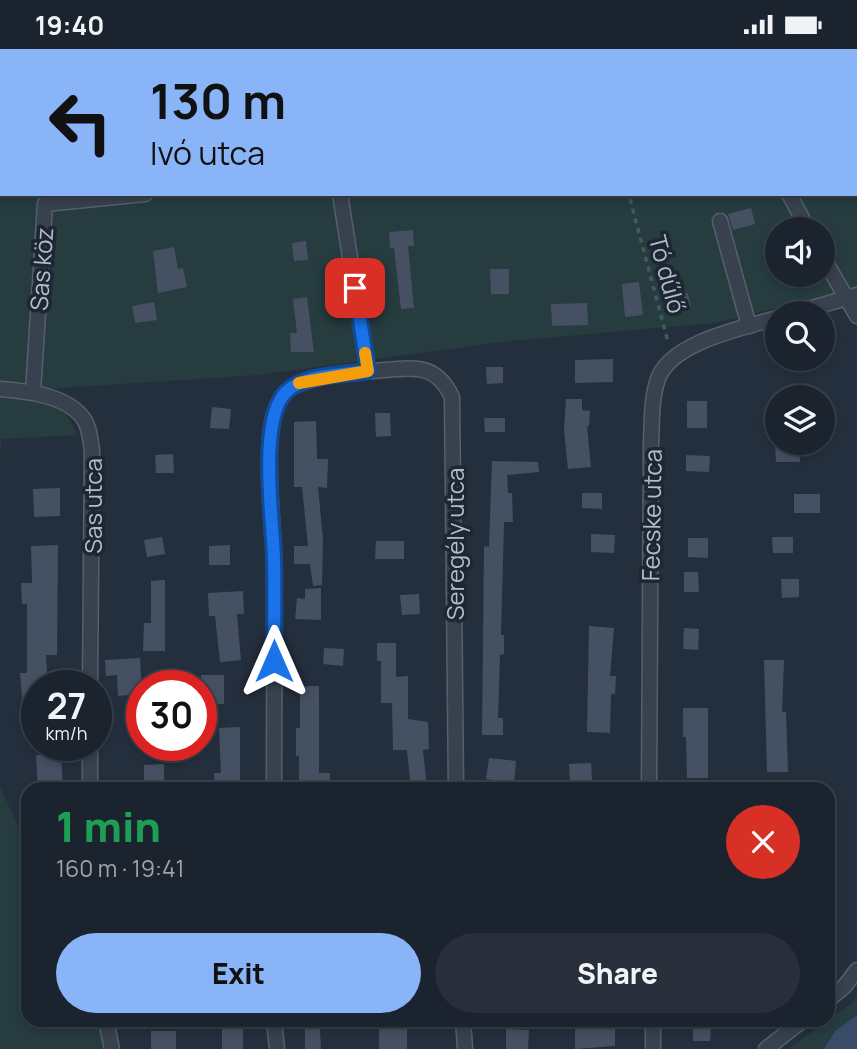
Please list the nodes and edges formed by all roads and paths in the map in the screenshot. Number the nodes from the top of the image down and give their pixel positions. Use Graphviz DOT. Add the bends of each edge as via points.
graph roads {
  1 [pos="125,196"];
  2 [pos="340,196"];
  3 [pos="790,196"];
  4 [pos="629,199"];
  5 [pos="801,217"];
  6 [pos="720,221"];
  7 [pos="835,273"];
  8 [pos="853,296"];
  9 [pos="835,301"];
  10 [pos="857,316"];
  11 [pos="765,321"];
  12 [pos="749,326"];
  13 [pos="672,358"];
  14 [pos="368,371"];
  15 [pos="0,389"];
  16 [pos="33,392"];
  17 [pos="90,670"];
  18 [pos="90,761"];
  19 [pos="90,782"];
  20 [pos="274,782"];
  21 [pos="456,782"];
  22 [pos="649,782"];
  23 [pos="857,970"];
  24 [pos="835,994"];
  25 [pos="107,1027"];
  26 [pos="275,1027"];
  27 [pos="463,1027"];
  28 [pos="653,1027"];
  29 [pos="794,1027"];
  30 [pos="112,1049"];
  31 [pos="277,1049"];
  32 [pos="465,1049"];
  33 [pos="653,1049"];
  34 [pos="766,1049"];
  1 -- 16 [label="street, Sas köz" via="45,204"];
  2 -- 14 [label="street"];
  3 -- 5 [label="street"];
  4 -- 13 [label="path, Tó dűlő"];
  6 -- 12 [label="street"];
  7 -- 8 [label="street"];
  8 -- 9 [label="street"];
  8 -- 10 [label="street"];
  11 -- 12 [label="street"];
  12 -- 13 [label="street"];
  13 -- 22 [label="street, Fecske utca" via="656,385 652,433"];
  14 -- 20 [label="street, Seregély utca" via="296,384 285,392 273,416"];
  14 -- 21 [label="street, Seregély utca" via="425,370 440,377 452,397"];
  15 -- 16 [label="street, Sas utca"];
  16 -- 17 [label="street, Sas utca" via="68,406 83,417 89,431"];
  18 -- 19 [label="street"];
  23 -- 24 [label="street"];
  25 -- 30 [label="street"];
  26 -- 31 [label="street"];
  27 -- 32 [label="street"];
  28 -- 33 [label="street"];
  29 -- 34 [label="street"];
}
